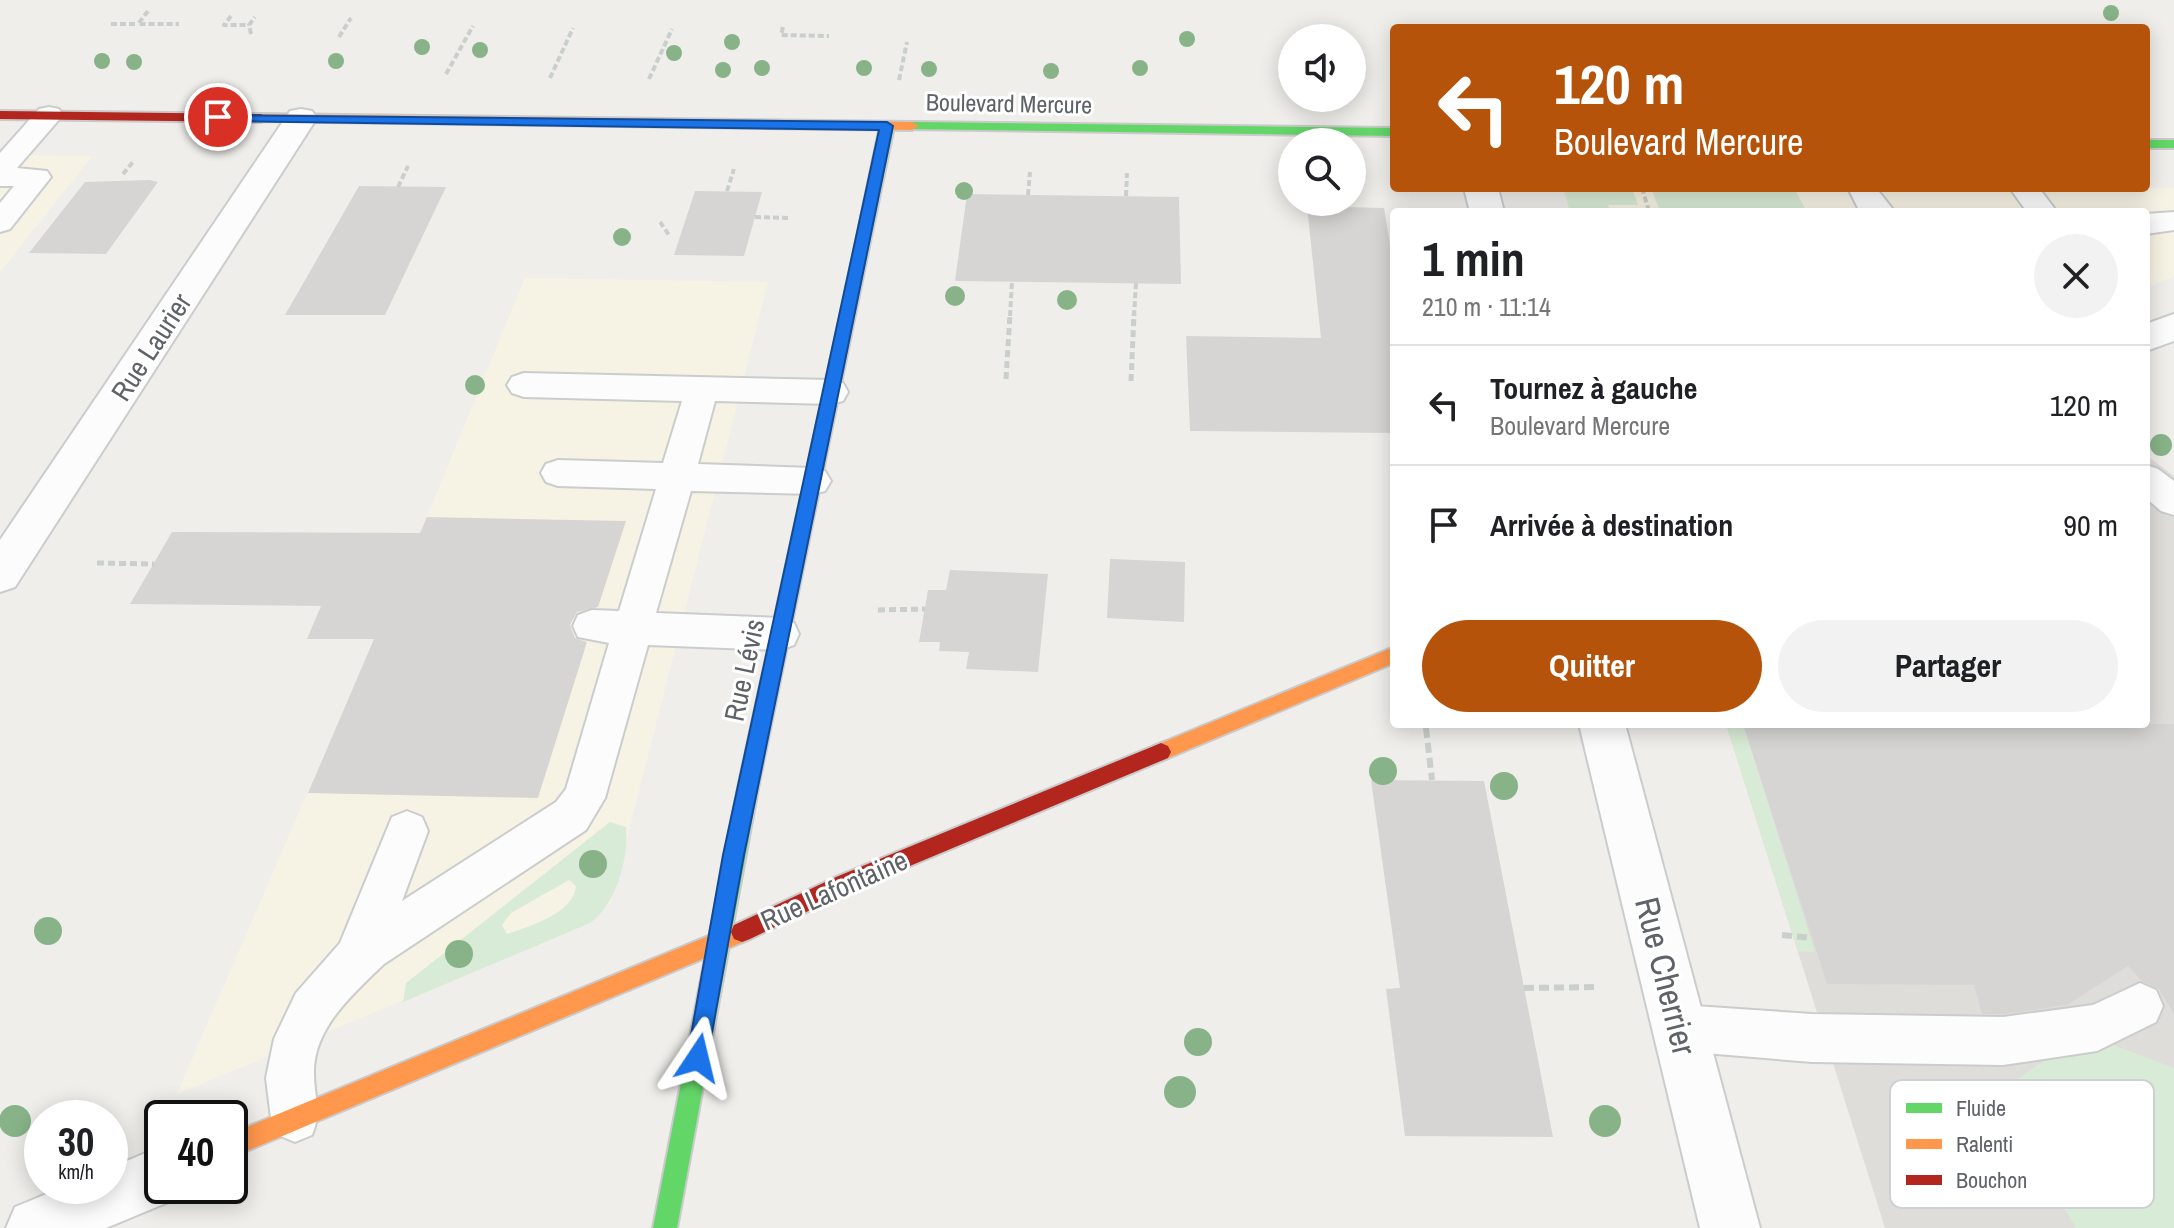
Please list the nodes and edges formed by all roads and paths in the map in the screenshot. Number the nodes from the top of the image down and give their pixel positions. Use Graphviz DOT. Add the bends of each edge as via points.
graph roads {
  1 [pos="148,11"];
  2 [pos="231,16"];
  3 [pos="255,17"];
  4 [pos="351,18"];
  5 [pos="111,24"];
  6 [pos="138,24"];
  7 [pos="179,24"];
  8 [pos="249,25"];
  9 [pos="473,26"];
  10 [pos="783,27"];
  11 [pos="573,28"];
  12 [pos="672,29"];
  13 [pos="251,34"];
  14 [pos="829,36"];
  15 [pos="339,37"];
  16 [pos="907,42"];
  17 [pos="442,82"];
  18 [pos="547,83"];
  19 [pos="646,84"];
  20 [pos="897,87"];
  21 [pos="0,115"];
  22 [pos="49,115"];
  23 [pos="301,118"];
  24 [pos="887,126"];
  25 [pos="1390,132"];
  26 [pos="2150,144"];
  27 [pos="2174,144"];
  28 [pos="412,159"];
  29 [pos="736,163"];
  30 [pos="1031,168"];
  31 [pos="1127,169"];
  32 [pos="0,170"];
  33 [pos="0,177"];
  34 [pos="398,187"];
  35 [pos="727,191"];
  36 [pos="1028,195"];
  37 [pos="1126,196"];
  38 [pos="755,217"];
  39 [pos="791,218"];
  40 [pos="2174,221"];
  41 [pos="0,222"];
  42 [pos="660,222"];
  43 [pos="2150,224"];
  44 [pos="669,235"];
  45 [pos="1012,282"];
  46 [pos="1136,283"];
  47 [pos="1006,379"];
  48 [pos="1131,381"];
  49 [pos="524,385"];
  50 [pos="702,390"];
  51 [pos="831,392"];
  52 [pos="558,473"];
  53 [pos="678,476"];
  54 [pos="813,481"];
  55 [pos="2150,481"];
  56 [pos="2174,501"];
  57 [pos="97,563"];
  58 [pos="154,564"];
  59 [pos="0,575"];
  60 [pos="925,609"];
  61 [pos="878,610"];
  62 [pos="592,626"];
  63 [pos="633,628"];
  64 [pos="780,634"];
  65 [pos="1390,657"];
  66 [pos="1426,728"];
  67 [pos="1603,728"];
  68 [pos="1432,780"];
  69 [pos="407,831"];
  70 [pos="1782,935"];
  71 [pos="1811,938"];
  72 [pos="719,943"];
  73 [pos="357,958"];
  74 [pos="1599,987"];
  75 [pos="1524,988"];
  76 [pos="2140,1006"];
  77 [pos="1680,1028"];
  78 [pos="295,1118"];
  79 [pos="248,1138"];
  80 [pos="144,1183"];
  81 [pos="36,1228"];
  82 [pos="665,1228"];
  83 [pos="1730,1228"];
  1 -- 6 [label="path"];
  2 -- 8 [label="path" via="224,25"];
  3 -- 8 [label="path"];
  4 -- 15 [label="path"];
  5 -- 6 [label="path"];
  6 -- 7 [label="path"];
  8 -- 13 [label="path"];
  9 -- 17 [label="path"];
  10 -- 14 [label="path" via="781,35"];
  11 -- 18 [label="path"];
  12 -- 19 [label="path"];
  16 -- 20 [label="path"];
  21 -- 22 [label="street, Boulevard Mercure"];
  22 -- 23 [label="street, Boulevard Mercure"];
  22 -- 32 [label="lane"];
  23 -- 24 [label="street, Boulevard Mercure"];
  23 -- 59 [label="street, Rue Laurier"];
  24 -- 25 [label="street, Boulevard Mercure"];
  24 -- 51 [label="street, Rue Lévis"];
  26 -- 27 [label="street"];
  28 -- 34 [label="path"];
  29 -- 35 [label="path"];
  30 -- 36 [label="path"];
  31 -- 37 [label="path"];
  33 -- 41 [label="lane" via="37,177"];
  38 -- 39 [label="path"];
  40 -- 43 [label="lane"];
  42 -- 44 [label="path"];
  45 -- 47 [label="path"];
  46 -- 48 [label="path"];
  49 -- 50 [label="lane"];
  50 -- 51 [label="lane"];
  50 -- 53 [label="lane"];
  51 -- 54 [label="street, Rue Lévis"];
  52 -- 53 [label="lane"];
  53 -- 54 [label="lane"];
  53 -- 63 [label="lane"];
  54 -- 64 [label="street, Rue Lévis"];
  55 -- 56 [label="lane"];
  57 -- 58 [label="path"];
  60 -- 61 [label="path"];
  62 -- 63 [label="lane"];
  63 -- 64 [label="lane"];
  63 -- 73 [label="lane" via="584,798 571,816"];
  64 -- 72 [label="street, Rue Lévis"];
  65 -- 72 [label="street, Rue Lafontaine" via="843,884"];
  66 -- 68 [label="path"];
  67 -- 77 [label="street, Rue Cherrier"];
  69 -- 73 [label="lane"];
  70 -- 71 [label="path"];
  72 -- 78 [label="street, Rue Lafontaine"];
  72 -- 82 [label="street, Rue Lévis"];
  73 -- 78 [label="lane" via="307,1017 292,1055"];
  74 -- 75 [label="path"];
  76 -- 77 [label="lane" via="2097,1028 2003,1041 1812,1038"];
  77 -- 83 [label="street, Rue Cherrier"];
  78 -- 79 [label="street, Rue Lafontaine"];
  80 -- 81 [label="street"];
}
